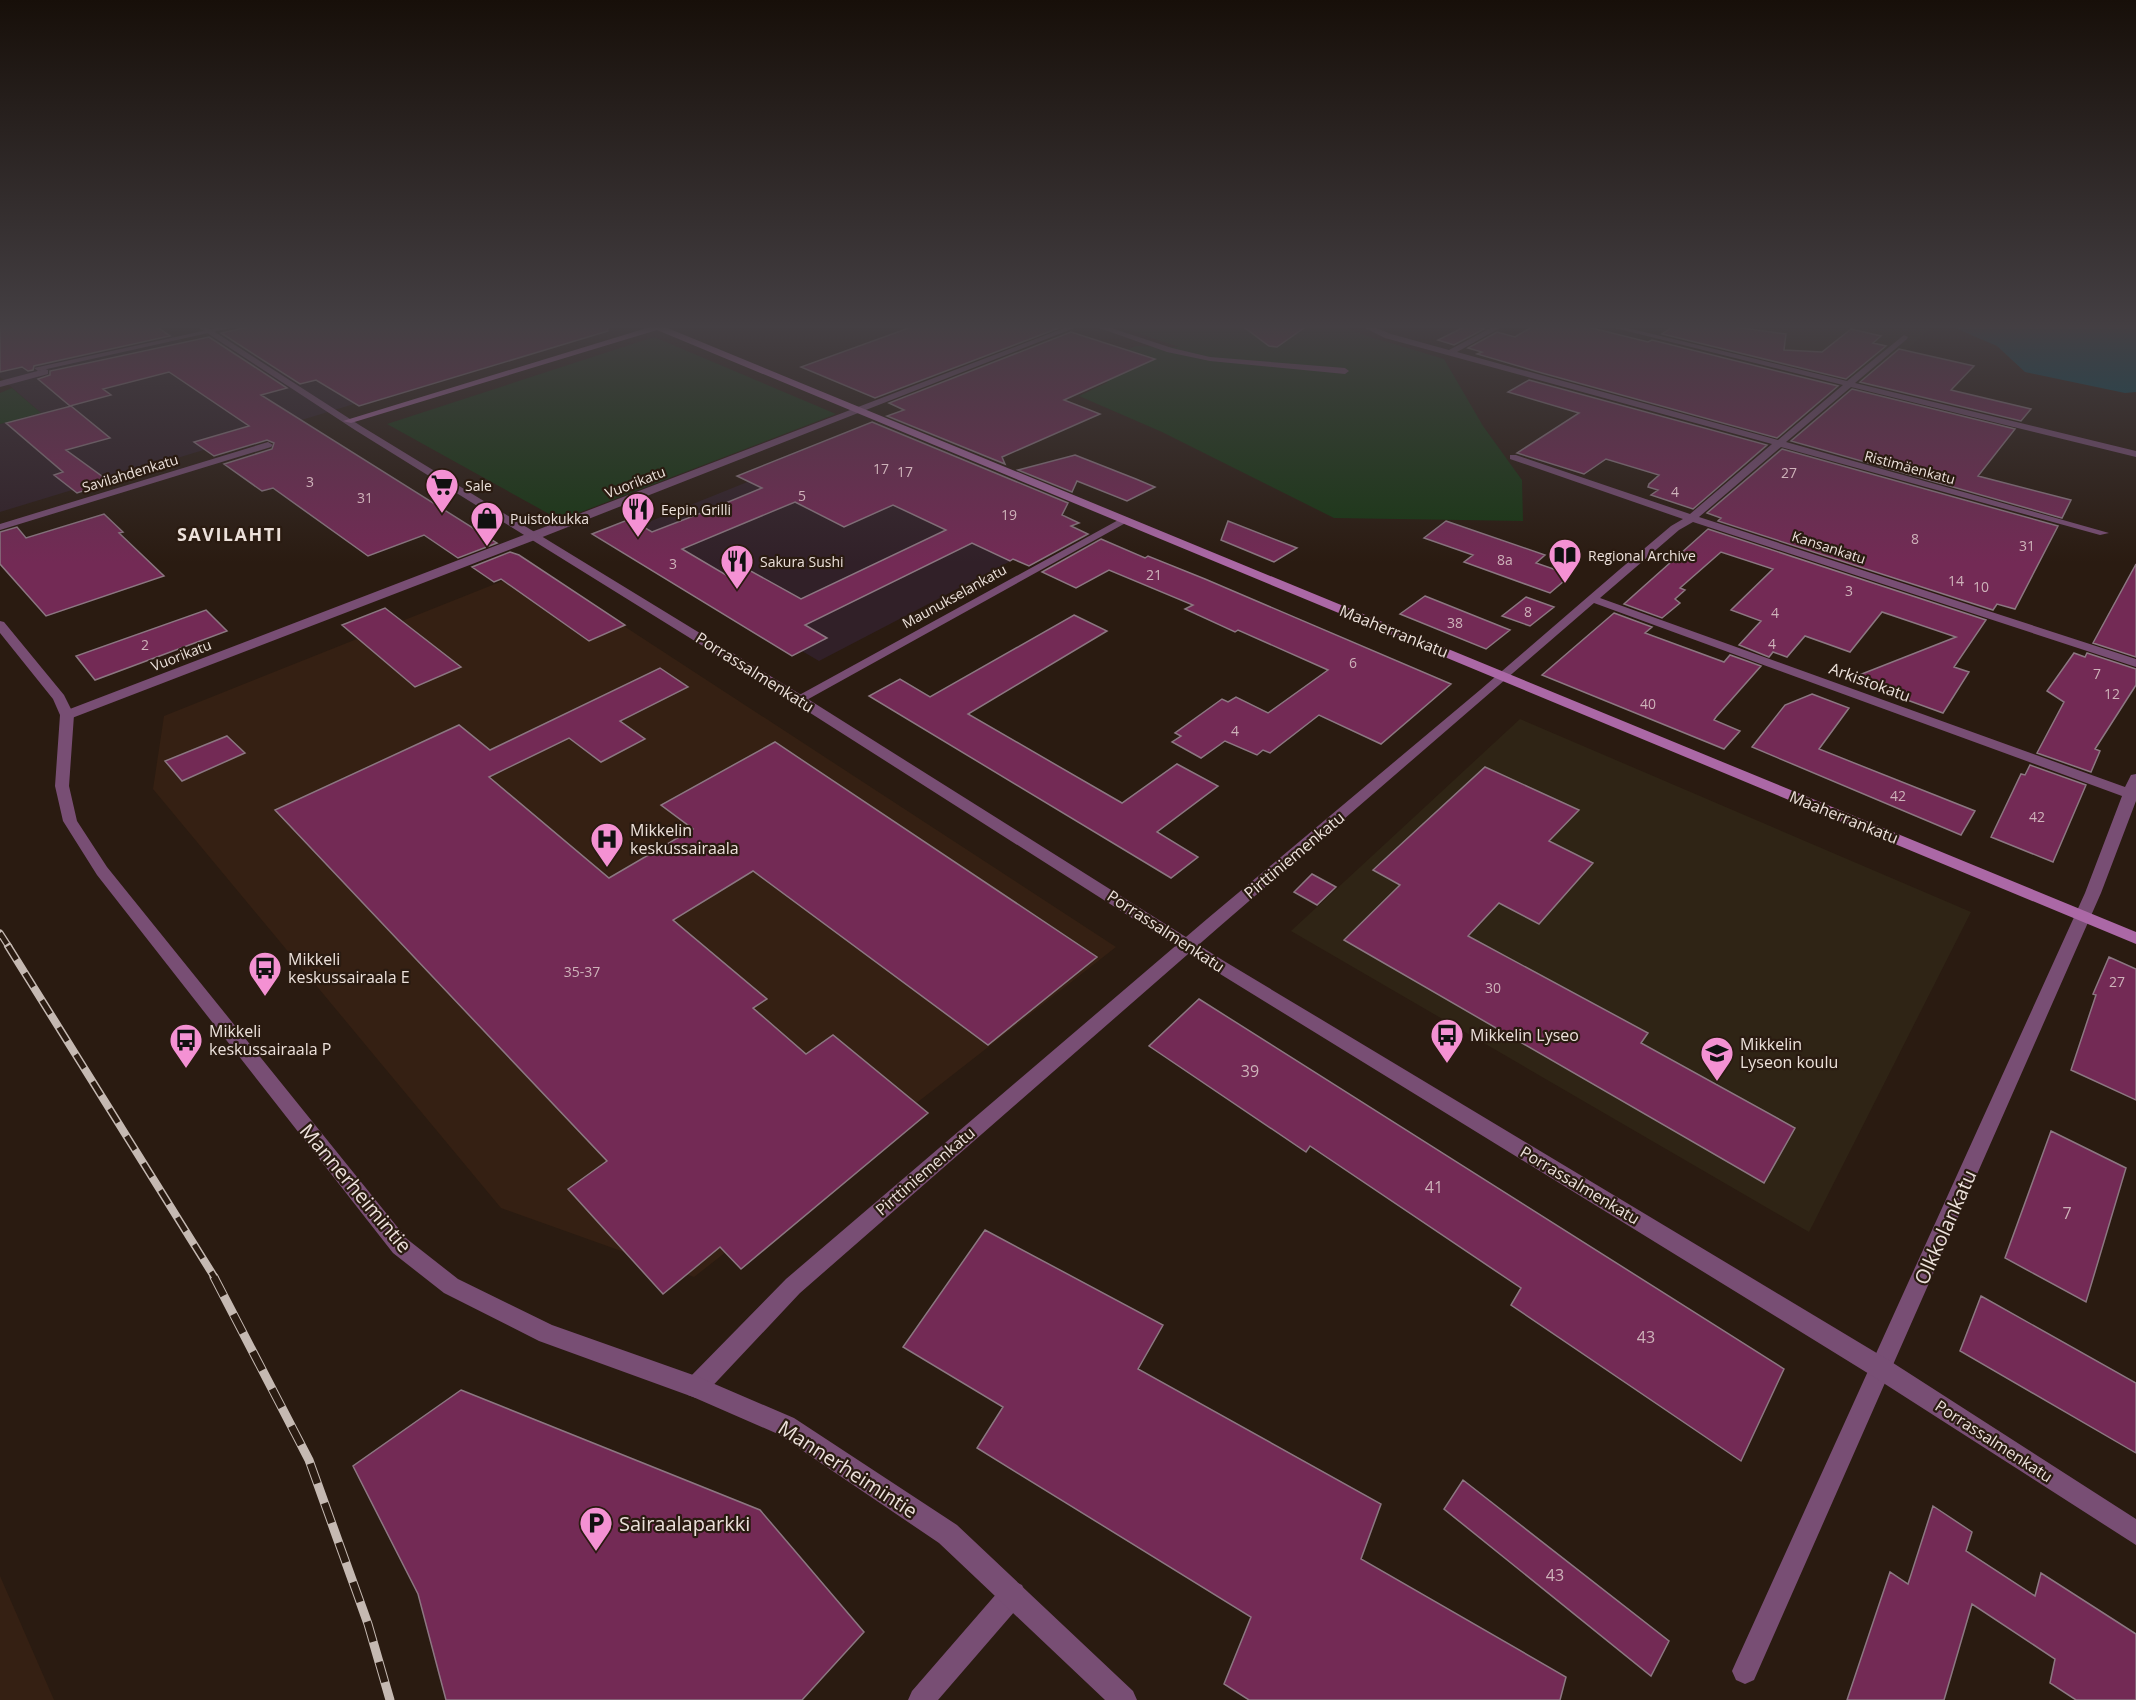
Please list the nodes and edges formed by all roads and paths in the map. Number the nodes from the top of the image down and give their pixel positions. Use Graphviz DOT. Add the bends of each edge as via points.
graph roads {
  1 [pos="322,404"];
  2 [pos="402,404"];
  3 [pos="846,404"];
  4 [pos="874,404"];
  5 [pos="1646,404"];
  6 [pos="1824,404"];
  7 [pos="1931,404"];
  8 [pos="859,410"];
  9 [pos="348,421"];
  10 [pos="1778,444"];
  11 [pos="268,445"];
  12 [pos="2136,454"];
  13 [pos="1513,457"];
  14 [pos="1692,518"];
  15 [pos="1126,520"];
  16 [pos="0,527"];
  17 [pos="2104,533"];
  18 [pos="536,536"];
  19 [pos="1593,599"];
  20 [pos="0,625"];
  21 [pos="2136,663"];
  22 [pos="1504,677"];
  23 [pos="798,699"];
  24 [pos="67,715"];
  25 [pos="2136,778"];
  26 [pos="2132,795"];
  27 [pos="2082,915"];
  28 [pos="2136,938"];
  29 [pos="1188,945"];
  30 [pos="1882,1369"];
  31 [pos="696,1387"];
  32 [pos="2136,1533"];
  33 [pos="1014,1594"];
  34 [pos="1745,1671"];
  35 [pos="921,1700"];
  36 [pos="1124,1700"];
  1 -- 9 [label="street, Porrassalmenkatu"];
  2 -- 9 [label="main road"];
  3 -- 8 [label="main road, Maaherrankatu"];
  4 -- 8 [label="street, Vuorikatu"];
  5 -- 10 [label="street, Ristimäenkatu"];
  6 -- 10 [label="street, Pirttiniemenkatu"];
  7 -- 12 [label="street"];
  8 -- 15 [label="main road, Maaherrankatu"];
  8 -- 18 [label="street, Vuorikatu"];
  9 -- 18 [label="street, Porrassalmenkatu"];
  10 -- 14 [label="street, Pirttiniemenkatu"];
  10 -- 17 [label="street, Ristimäenkatu"];
  11 -- 16 [label="street, Savilahdenkatu"];
  13 -- 14 [label="street, Kansankatu"];
  14 -- 19 [label="street, Pirttiniemenkatu" via="1675,528"];
  14 -- 21 [label="street, Kansankatu"];
  15 -- 22 [label="main road, Maaherrankatu"];
  15 -- 23 [label="street, Maunukselankatu"];
  18 -- 23 [label="street, Porrassalmenkatu"];
  18 -- 24 [label="street, Vuorikatu"];
  19 -- 22 [label="street, Pirttiniemenkatu"];
  19 -- 26 [label="street, Arkistokatu"];
  20 -- 24 [label="street" via="59,698"];
  22 -- 27 [label="main road, Maaherrankatu"];
  22 -- 29 [label="street, Pirttiniemenkatu"];
  23 -- 29 [label="street, Porrassalmenkatu"];
  24 -- 31 [label="street, Mannerheimintie" via="62,786 70,820 102,871 400,1246 451,1286 547,1334"];
  25 -- 26 [label="street, Olkkolankatu"];
  26 -- 27 [label="street, Olkkolankatu"];
  27 -- 28 [label="main road, Maaherrankatu"];
  27 -- 30 [label="street, Olkkolankatu"];
  29 -- 30 [label="street, Porrassalmenkatu"];
  29 -- 31 [label="street, Pirttiniemenkatu" via="793,1286"];
  30 -- 32 [label="street, Porrassalmenkatu"];
  30 -- 34 [label="street, Olkkolankatu"];
  31 -- 33 [label="street, Mannerheimintie" via="786,1426 948,1534"];
  33 -- 35 [label="street"];
  33 -- 36 [label="street, Mannerheimintie"];
}
